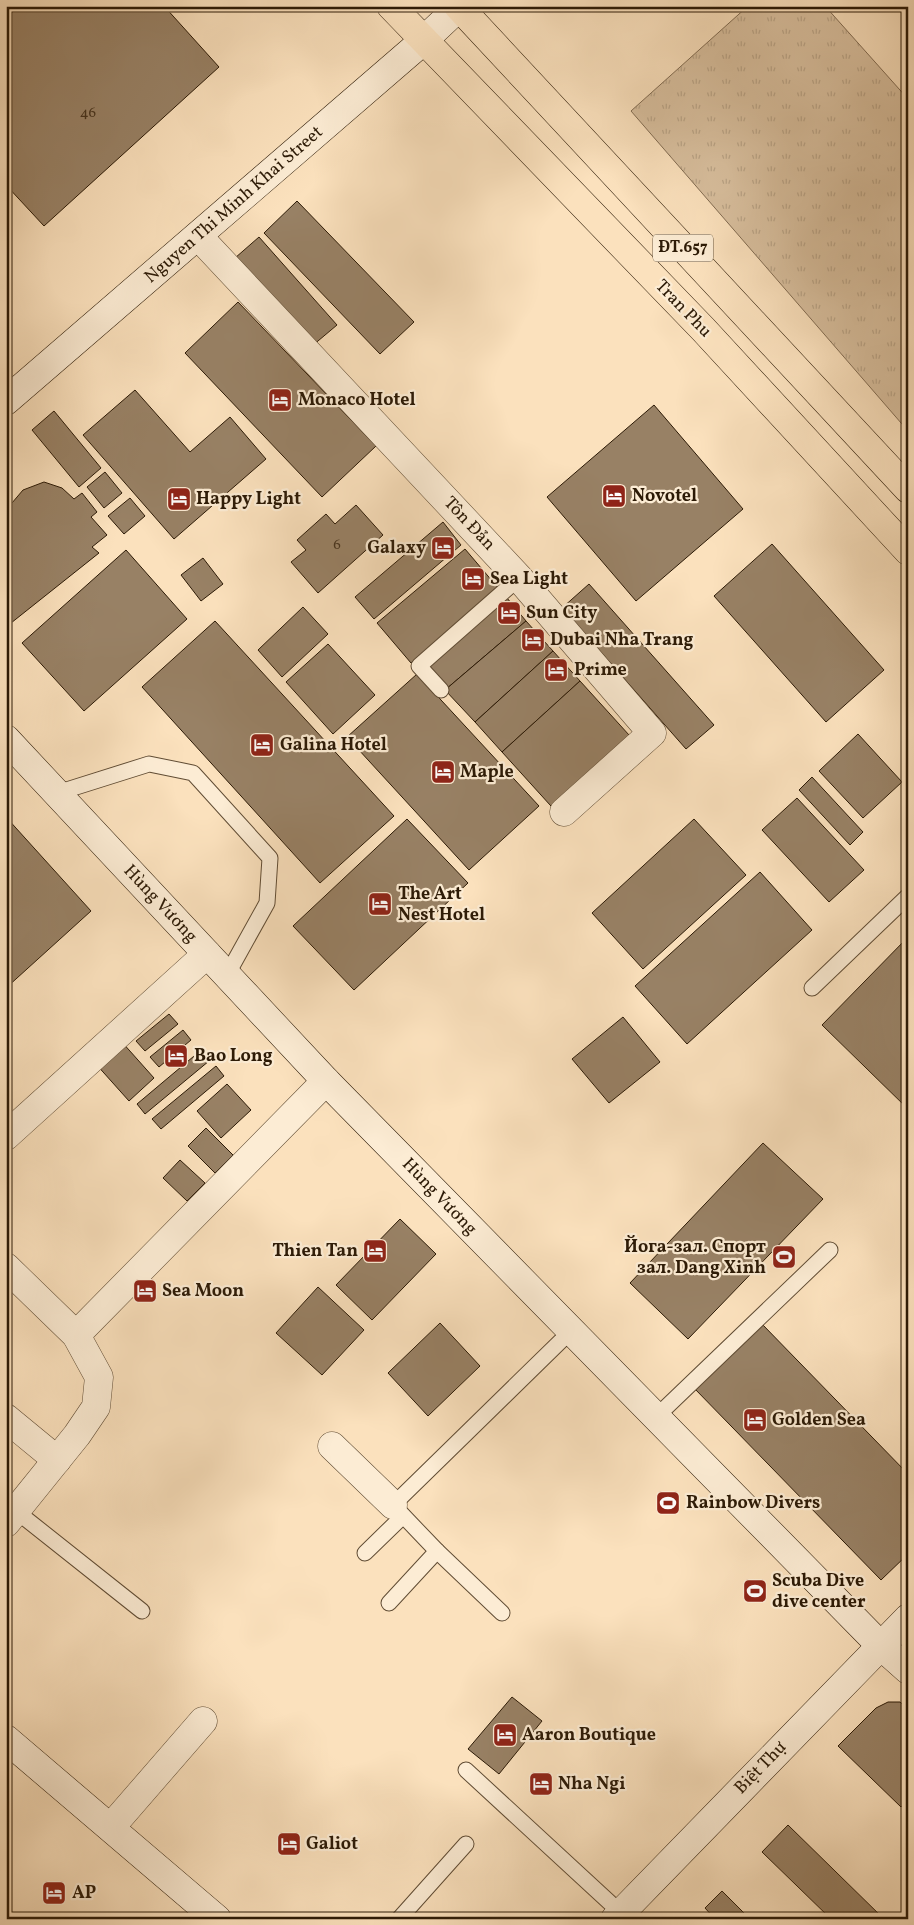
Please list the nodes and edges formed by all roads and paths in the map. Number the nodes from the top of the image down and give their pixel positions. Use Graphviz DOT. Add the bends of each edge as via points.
graph roads {
  1 [pos="390,6"];
  2 [pos="459,7"];
  3 [pos="423,42"];
  4 [pos="198,236"];
  5 [pos="6,401"];
  6 [pos="908,489"];
  7 [pos="908,550"];
  8 [pos="519,578"];
  9 [pos="441,690"];
  10 [pos="6,739"];
  11 [pos="57,793"];
  12 [pos="564,812"];
  13 [pos="908,896"];
  14 [pos="207,954"];
  15 [pos="226,975"];
  16 [pos="812,988"];
  17 [pos="326,1081"];
  18 [pos="6,1136"];
  19 [pos="830,1250"];
  20 [pos="7,1270"];
  21 [pos="571,1331"];
  22 [pos="76,1335"];
  23 [pos="656,1417"];
  24 [pos="6,1418"];
  25 [pos="332,1446"];
  26 [pos="57,1460"];
  27 [pos="398,1511"];
  28 [pos="11,1517"];
  29 [pos="437,1551"];
  30 [pos="365,1553"];
  31 [pos="389,1603"];
  32 [pos="142,1611"];
  33 [pos="502,1612"];
  34 [pos="908,1618"];
  35 [pos="881,1646"];
  36 [pos="908,1670"];
  37 [pos="204,1721"];
  38 [pos="6,1739"];
  39 [pos="466,1770"];
  40 [pos="111,1827"];
  41 [pos="466,1844"];
  42 [pos="618,1916"];
  43 [pos="217,1919"];
  44 [pos="399,1919"];
  1 -- 3 [label="main road, Tran Phu / ĐT.657"];
  2 -- 3 [label="street, Nguyen Thi Minh Khai Street"];
  2 -- 6 [label="main road, ĐT.657"];
  3 -- 4 [label="street, Nguyen Thi Minh Khai Street"];
  3 -- 7 [label="main road, Tran Phu / ĐT.657" via="703,330"];
  4 -- 5 [label="street, Nguyen Thi Minh Khai Street"];
  4 -- 8 [label="street, Tôn Đản"];
  8 -- 9 [label="lane" via="419,666"];
  8 -- 12 [label="street, Tôn Đản" via="652,733"];
  10 -- 11 [label="street, Hùng Vương"];
  11 -- 14 [label="street, Hùng Vương"];
  11 -- 15 [label="lane" via="149,764 193,773 270,858 267,903"];
  13 -- 16 [label="lane"];
  14 -- 15 [label="street, Hùng Vương"];
  14 -- 18 [label="street"];
  15 -- 17 [label="street, Hùng Vương"];
  17 -- 21 [label="street, Hùng Vương"];
  17 -- 22 [label="street"];
  19 -- 23 [label="lane"];
  20 -- 22 [label="street"];
  21 -- 23 [label="street, Hùng Vương"];
  21 -- 27 [label="lane"];
  22 -- 26 [label="street" via="100,1377 96,1407"];
  23 -- 35 [label="street, Hùng Vương"];
  24 -- 26 [label="street"];
  25 -- 27 [label="street"];
  26 -- 28 [label="street"];
  27 -- 29 [label="lane"];
  27 -- 30 [label="lane"];
  28 -- 32 [label="lane"];
  29 -- 31 [label="lane"];
  29 -- 33 [label="lane"];
  34 -- 35 [label="street, Biệt Thự"];
  35 -- 36 [label="street, Hùng Vương"];
  35 -- 42 [label="street, Biệt Thự"];
  37 -- 40 [label="street"];
  38 -- 40 [label="street"];
  39 -- 42 [label="lane"];
  40 -- 43 [label="street"];
  41 -- 44 [label="lane"];
}
